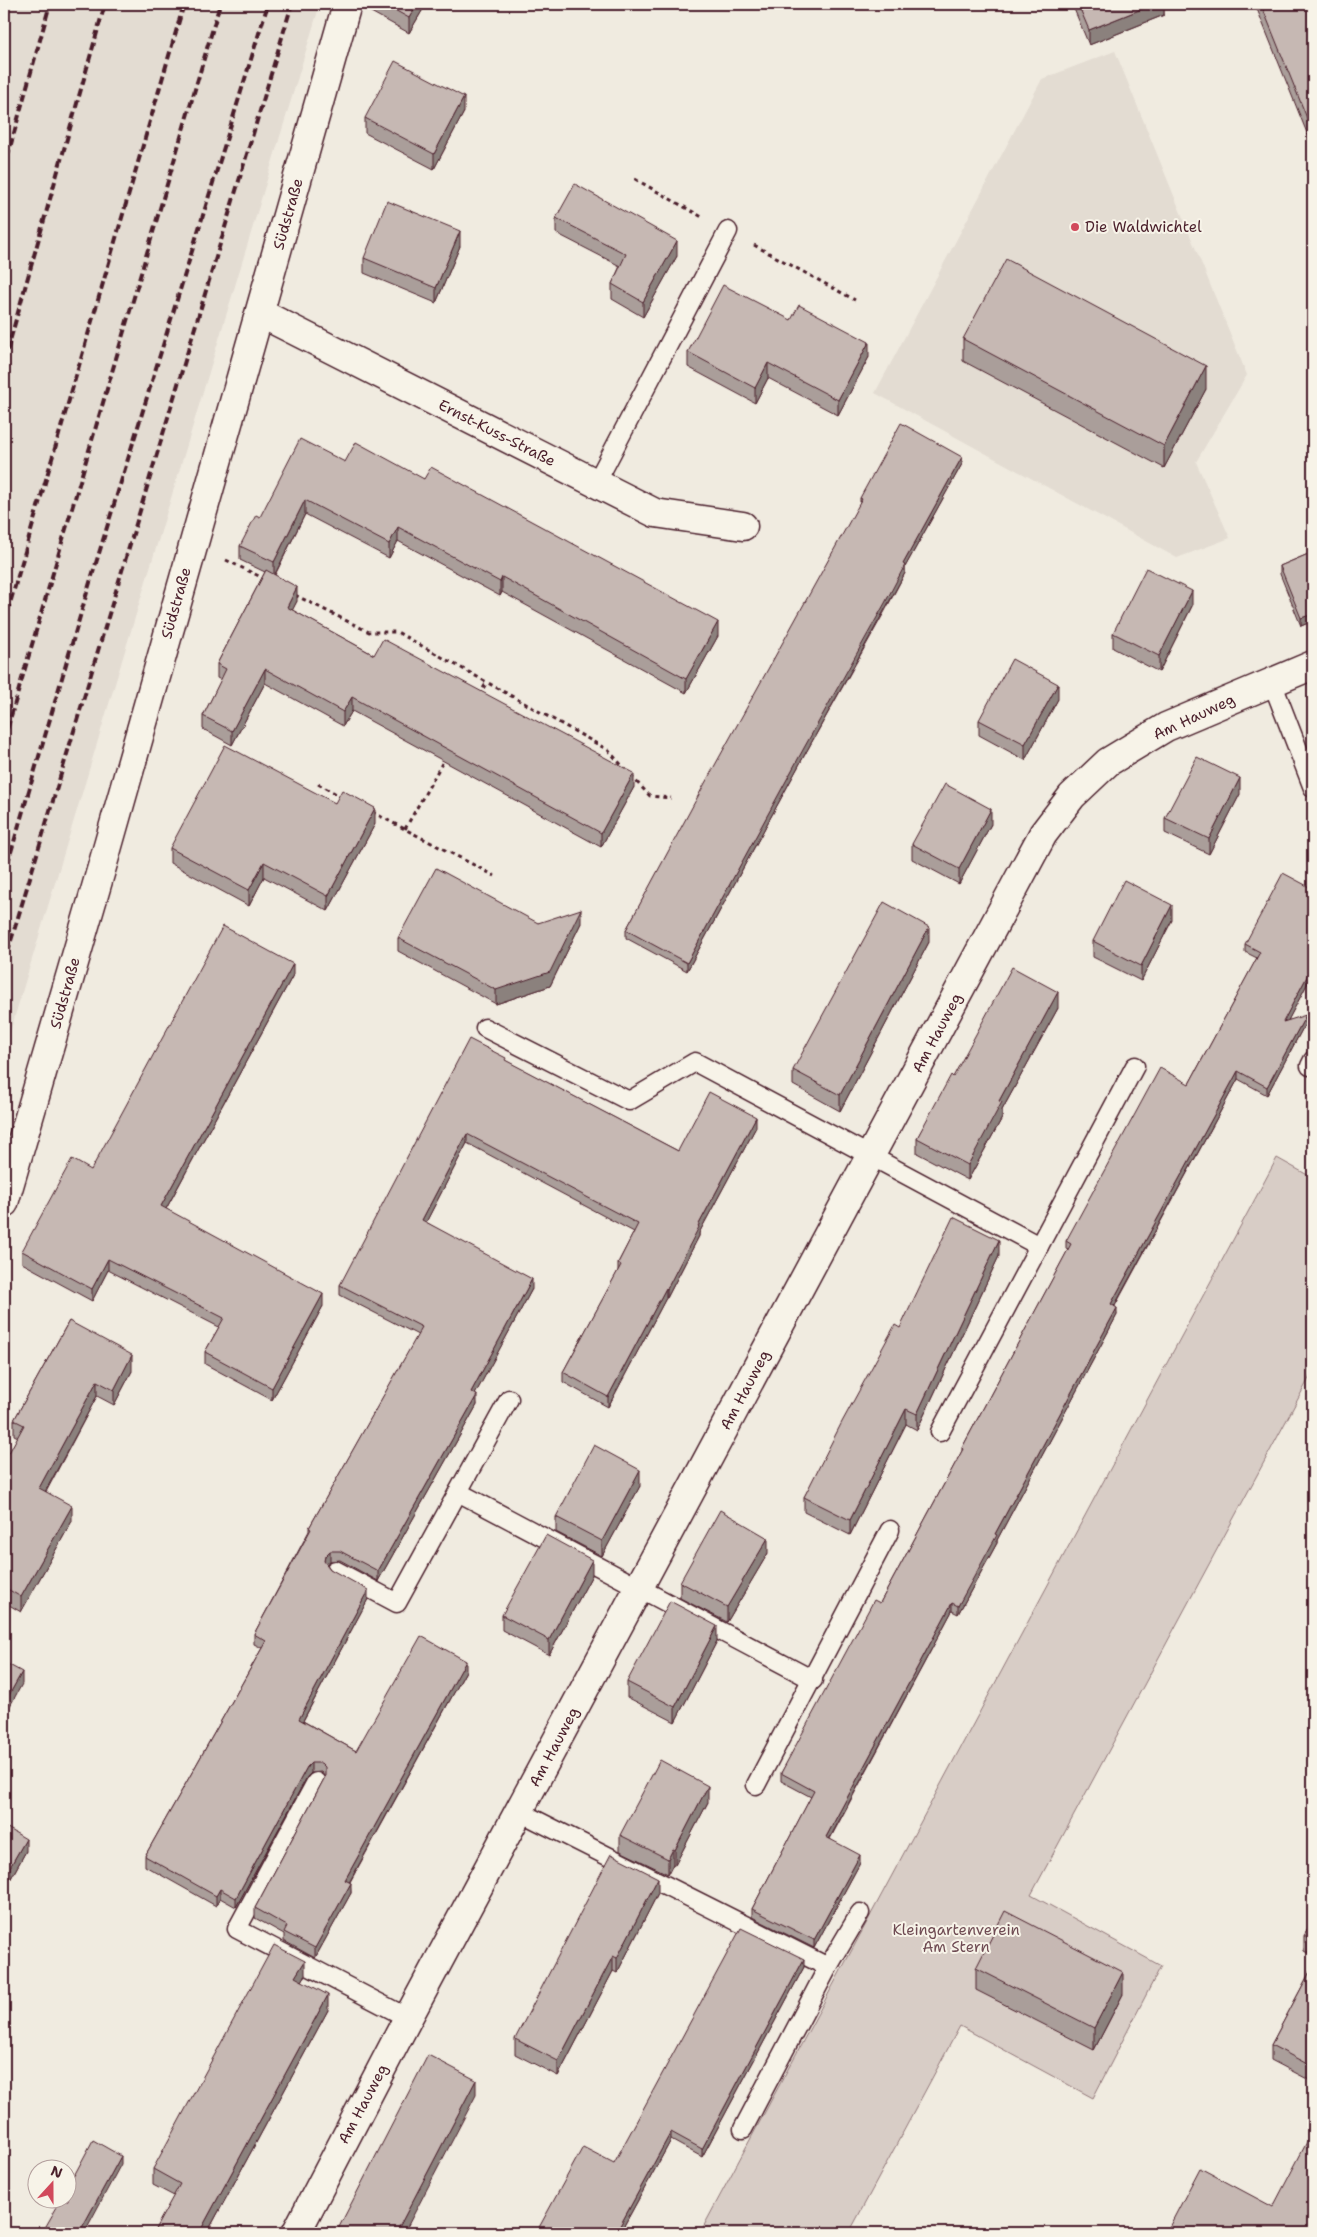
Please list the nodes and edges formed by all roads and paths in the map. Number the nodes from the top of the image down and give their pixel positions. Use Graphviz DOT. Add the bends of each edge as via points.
graph roads {
  1 [pos="347,4"];
  2 [pos="728,231"];
  3 [pos="260,313"];
  4 [pos="596,483"];
  5 [pos="743,526"];
  6 [pos="193,543"];
  7 [pos="272,583"];
  8 [pos="290,592"];
  9 [pos="1313,665"];
  10 [pos="487,682"];
  11 [pos="1272,682"];
  12 [pos="477,699"];
  13 [pos="448,751"];
  14 [pos="318,784"];
  15 [pos="1313,788"];
  16 [pos="344,798"];
  17 [pos="671,798"];
  18 [pos="370,811"];
  19 [pos="405,829"];
  20 [pos="495,876"];
  21 [pos="484,1028"];
  22 [pos="1135,1066"];
  23 [pos="872,1155"];
  24 [pos="4,1203"];
  25 [pos="1039,1246"];
  26 [pos="509,1399"];
  27 [pos="940,1432"];
  28 [pos="458,1492"];
  29 [pos="890,1530"];
  30 [pos="335,1570"];
  31 [pos="638,1589"];
  32 [pos="813,1680"];
  33 [pos="316,1782"];
  34 [pos="756,1785"];
  35 [pos="520,1812"];
  36 [pos="860,1913"];
  37 [pos="828,1967"];
  38 [pos="408,2018"];
  39 [pos="743,2129"];
  40 [pos="296,2233"];
  1 -- 3 [label="street, Südstraße"];
  2 -- 4 [label="lane"];
  3 -- 4 [label="street, Ernst-Kuss-Straße"];
  3 -- 6 [label="street, Südstraße"];
  4 -- 5 [label="street, Ernst-Kuss-Straße" via="655,512"];
  6 -- 7 [label="path"];
  6 -- 24 [label="street, Südstraße"];
  8 -- 10 [label="path" via="369,632 397,632"];
  9 -- 11 [label="street, Am Hauweg"];
  10 -- 12 [label="path"];
  10 -- 17 [label="path" via="608,750 650,796"];
  11 -- 15 [label="lane"];
  11 -- 23 [label="street, Am Hauweg" via="1166,727 1108,762 1072,796 1043,834"];
  13 -- 19 [label="path"];
  14 -- 16 [label="path"];
  18 -- 19 [label="path"];
  19 -- 20 [label="path"];
  21 -- 23 [label="lane" via="629,1102 695,1062"];
  22 -- 25 [label="lane"];
  23 -- 25 [label="lane"];
  23 -- 31 [label="street, Am Hauweg"];
  25 -- 27 [label="lane"];
  26 -- 28 [label="lane"];
  28 -- 30 [label="lane" via="397,1603"];
  28 -- 31 [label="lane"];
  29 -- 32 [label="lane"];
  31 -- 32 [label="lane"];
  31 -- 35 [label="street, Am Hauweg"];
  32 -- 34 [label="lane"];
  33 -- 38 [label="lane" via="237,1929"];
  35 -- 37 [label="lane"];
  35 -- 38 [label="street, Am Hauweg"];
  36 -- 37 [label="lane"];
  37 -- 39 [label="lane"];
  38 -- 40 [label="street, Am Hauweg"];
}
